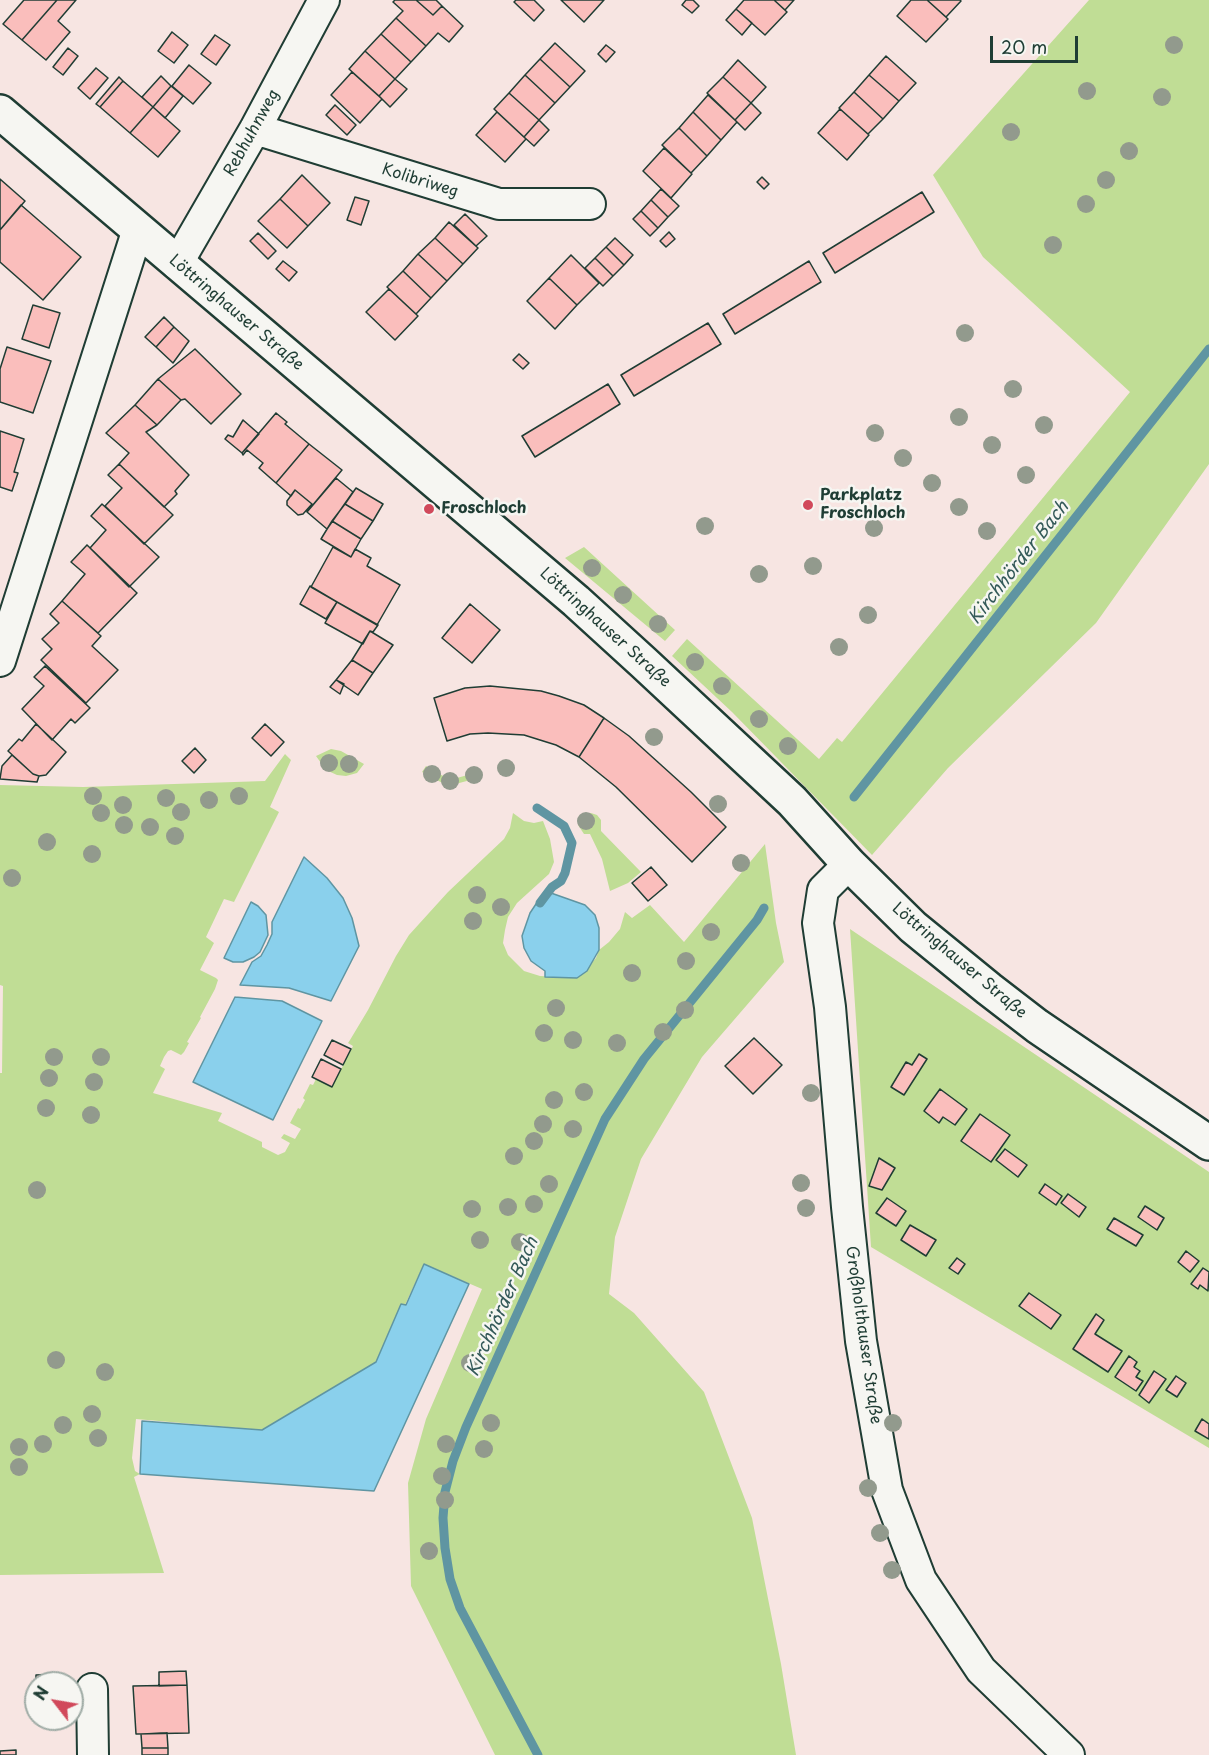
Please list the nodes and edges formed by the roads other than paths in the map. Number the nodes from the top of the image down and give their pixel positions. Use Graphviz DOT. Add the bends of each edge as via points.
graph roads {
  1 [pos="324,0"];
  2 [pos="0,112"];
  3 [pos="255,129"];
  4 [pos="590,204"];
  5 [pos="138,229"];
  6 [pos="177,264"];
  7 [pos="0,661"];
  8 [pos="849,864"];
  9 [pos="1209,1143"];
  10 [pos="92,1689"];
  11 [pos="93,1755"];
  12 [pos="1069,1755"];
  1 -- 3 [label="street, Rebhuhnweg"];
  2 -- 5 [label="street, Löttringhauser Straße"];
  3 -- 4 [label="street, Kolibriweg" via="499,204"];
  3 -- 6 [label="street, Rebhuhnweg"];
  5 -- 6 [label="street, Löttringhauser Straße"];
  5 -- 7 [label="street"];
  6 -- 8 [label="street, Löttringhauser Straße" via="610,632 792,801"];
  8 -- 9 [label="street, Löttringhauser Straße" via="913,927 997,996"];
  8 -- 12 [label="street, Großholthauser Straße" via="823,890 818,923 830,1007 861,1341 887,1490 921,1580 981,1670"];
  10 -- 11 [label="street"];
}
